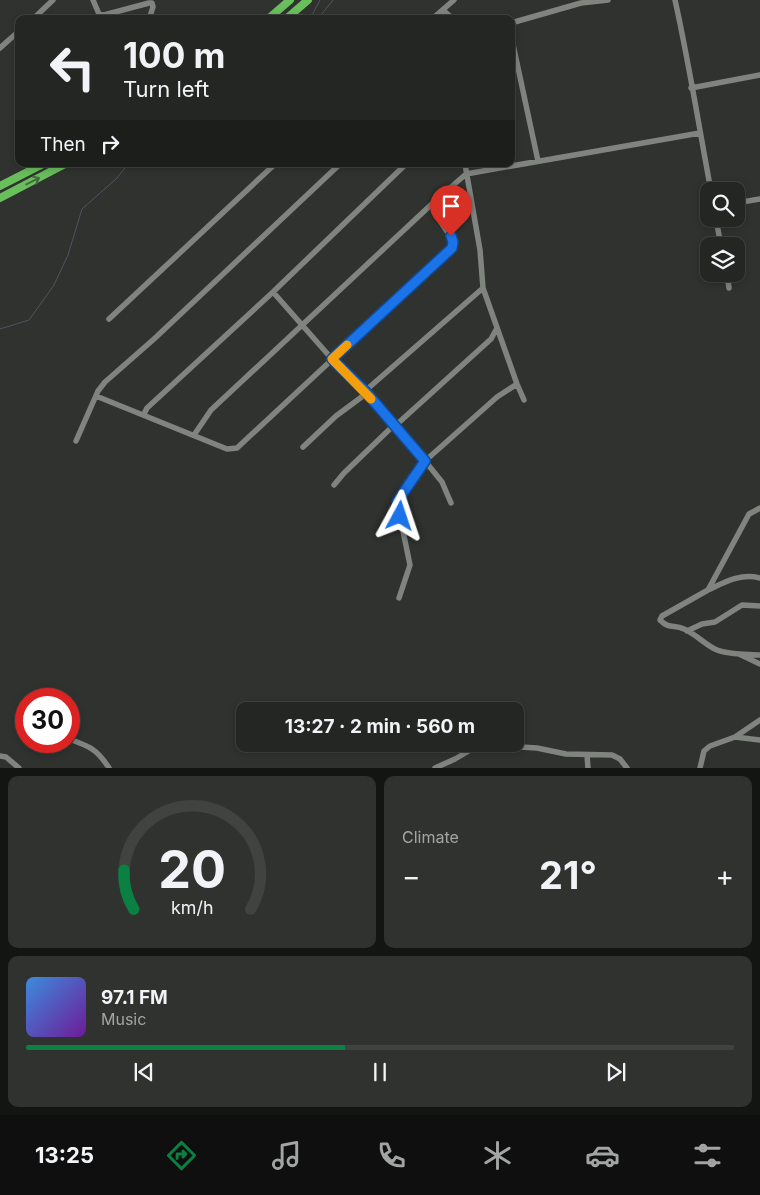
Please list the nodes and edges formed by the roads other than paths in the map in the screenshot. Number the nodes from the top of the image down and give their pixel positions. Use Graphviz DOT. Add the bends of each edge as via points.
graph roads {
  1 [pos="53,0"];
  2 [pos="93,0"];
  3 [pos="290,0"];
  4 [pos="308,0"];
  5 [pos="454,0"];
  6 [pos="608,0"];
  7 [pos="675,0"];
  8 [pos="443,10"];
  9 [pos="37,15"];
  10 [pos="104,15"];
  11 [pos="104,15"];
  12 [pos="150,15"];
  13 [pos="273,15"];
  14 [pos="291,15"];
  15 [pos="437,15"];
  16 [pos="449,15"];
  17 [pos="515,22"];
  18 [pos="15,35"];
  19 [pos="0,48"];
  20 [pos="515,54"];
  21 [pos="760,75"];
  22 [pos="691,88"];
  23 [pos="700,133"];
  24 [pos="538,161"];
  25 [pos="515,165"];
  26 [pos="37,167"];
  27 [pos="59,167"];
  28 [pos="272,167"];
  29 [pos="337,167"];
  30 [pos="403,167"];
  31 [pos="465,167"];
  32 [pos="505,167"];
  33 [pos="466,174"];
  34 [pos="709,182"];
  35 [pos="0,186"];
  36 [pos="0,198"];
  37 [pos="760,199"];
  38 [pos="434,202"];
  39 [pos="745,202"];
  40 [pos="728,282"];
  41 [pos="483,288"];
  42 [pos="729,288"];
  43 [pos="273,292"];
  44 [pos="109,319"];
  45 [pos="303,324"];
  46 [pos="497,327"];
  47 [pos="332,359"];
  48 [pos="516,384"];
  49 [pos="366,392"];
  50 [pos="96,396"];
  51 [pos="524,400"];
  52 [pos="144,414"];
  53 [pos="394,426"];
  54 [pos="194,435"];
  55 [pos="76,441"];
  56 [pos="304,447"];
  57 [pos="425,461"];
  58 [pos="334,485"];
  59 [pos="451,503"];
  60 [pos="760,508"];
  61 [pos="760,578"];
  62 [pos="708,590"];
  63 [pos="399,598"];
  64 [pos="760,606"];
  65 [pos="687,630"];
  66 [pos="735,653"];
  67 [pos="760,655"];
  68 [pos="760,664"];
  69 [pos="760,720"];
  70 [pos="735,738"];
  71 [pos="760,740"];
  72 [pos="80,743"];
  73 [pos="587,755"];
  74 [pos="0,756"];
  75 [pos="19,768"];
  76 [pos="109,768"];
  77 [pos="435,768"];
  78 [pos="588,768"];
  79 [pos="628,768"];
  80 [pos="700,768"];
  1 -- 9 [label="street"];
  2 -- 10 [label="street" via="99,14"];
  3 -- 13 [label="highway"];
  4 -- 14 [label="highway"];
  5 -- 8 [label="street"];
  6 -- 17 [label="street" via="581,3"];
  7 -- 22 [label="street"];
  8 -- 15 [label="street"];
  8 -- 16 [label="street"];
  11 -- 12 [label="street" via="149,3 153,7"];
  18 -- 19 [label="street"];
  20 -- 24 [label="street"];
  21 -- 22 [label="street"];
  22 -- 23 [label="street"];
  23 -- 24 [label="street"];
  23 -- 34 [label="street"];
  24 -- 25 [label="street"];
  26 -- 35 [label="highway"];
  36 -- 27 [label="highway, one-way"];
  28 -- 44 [label="street"];
  29 -- 50 [label="street" via="154,340 105,382"];
  30 -- 43 [label="street"];
  31 -- 33 [label="street"];
  32 -- 33 [label="street"];
  33 -- 38 [label="street"];
  33 -- 41 [label="street" via="480,250"];
  37 -- 39 [label="street"];
  38 -- 45 [label="street"];
  38 -- 47 [label="street" via="436,215 452,239 452,248"];
  40 -- 42 [label="street"];
  41 -- 46 [label="street"];
  41 -- 49 [label="street"];
  43 -- 45 [label="street"];
  43 -- 52 [label="street"];
  45 -- 47 [label="street"];
  45 -- 54 [label="street" via="211,410"];
  46 -- 48 [label="street"];
  46 -- 53 [label="street" via="491,339"];
  47 -- 49 [label="street"];
  47 -- 54 [label="street" via="237,448 227,449"];
  48 -- 51 [label="street"];
  48 -- 57 [label="street"];
  49 -- 53 [label="street"];
  49 -- 56 [label="street"];
  50 -- 52 [label="street"];
  50 -- 55 [label="street"];
  52 -- 54 [label="street"];
  53 -- 57 [label="street"];
  53 -- 58 [label="street"];
  57 -- 59 [label="street" via="442,482"];
  57 -- 63 [label="street" via="397,502 410,565"];
  60 -- 62 [label="street" via="750,514"];
  61 -- 62 [label="street" via="738,577"];
  62 -- 65 [label="street" via="660,620 667,627"];
  64 -- 65 [label="street" via="742,605 715,622"];
  65 -- 66 [label="street" via="719,651"];
  66 -- 67 [label="street"];
  66 -- 68 [label="street"];
  69 -- 70 [label="street"];
  70 -- 71 [label="street"];
  70 -- 80 [label="street" via="704,751"];
  72 -- 76 [label="street" via="102,757"];
  73 -- 77 [label="street" via="485,745"];
  73 -- 78 [label="street"];
  73 -- 79 [label="street" via="612,755"];
  74 -- 75 [label="street"];
}
